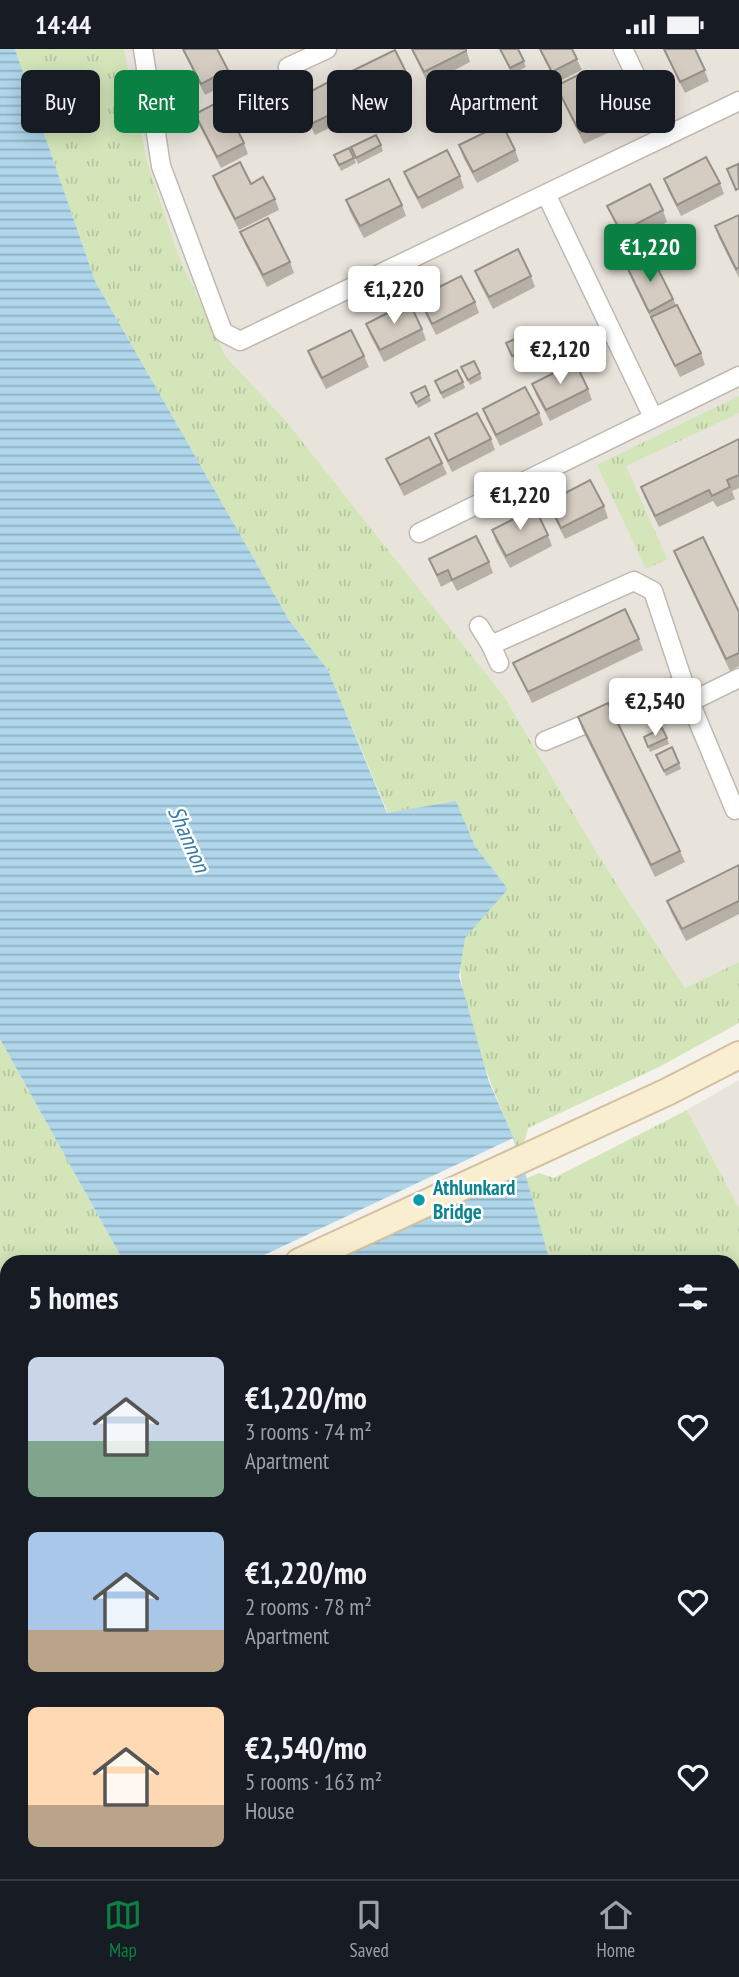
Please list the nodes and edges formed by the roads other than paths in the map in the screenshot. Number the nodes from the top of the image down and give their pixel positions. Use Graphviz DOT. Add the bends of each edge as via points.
graph roads {
  1 [pos="142,49"];
  2 [pos="327,49"];
  3 [pos="623,49"];
  4 [pos="288,67"];
  5 [pos="738,103"];
  6 [pos="665,137"];
  7 [pos="545,194"];
  8 [pos="739,376"];
  9 [pos="653,417"];
  10 [pos="419,533"];
  11 [pos="479,626"];
  12 [pos="491,645"];
  13 [pos="499,663"];
  14 [pos="739,678"];
  15 [pos="683,683"];
  16 [pos="690,702"];
  17 [pos="545,741"];
  18 [pos="735,810"];
  19 [pos="739,1055"];
  20 [pos="314,1255"];
  1 -- 7 [label="street" via="161,166 223,332 240,341"];
  2 -- 4 [label="street"];
  3 -- 6 [label="street"];
  5 -- 6 [label="street"];
  6 -- 7 [label="street"];
  7 -- 9 [label="street"];
  8 -- 9 [label="street"];
  9 -- 10 [label="street"];
  11 -- 12 [label="street"];
  12 -- 13 [label="street"];
  12 -- 15 [label="street" via="634,581 653,591"];
  14 -- 16 [label="street"];
  15 -- 16 [label="street"];
  15 -- 17 [label="street"];
  16 -- 18 [label="street"];
  19 -- 20 [label="main road"];
}
